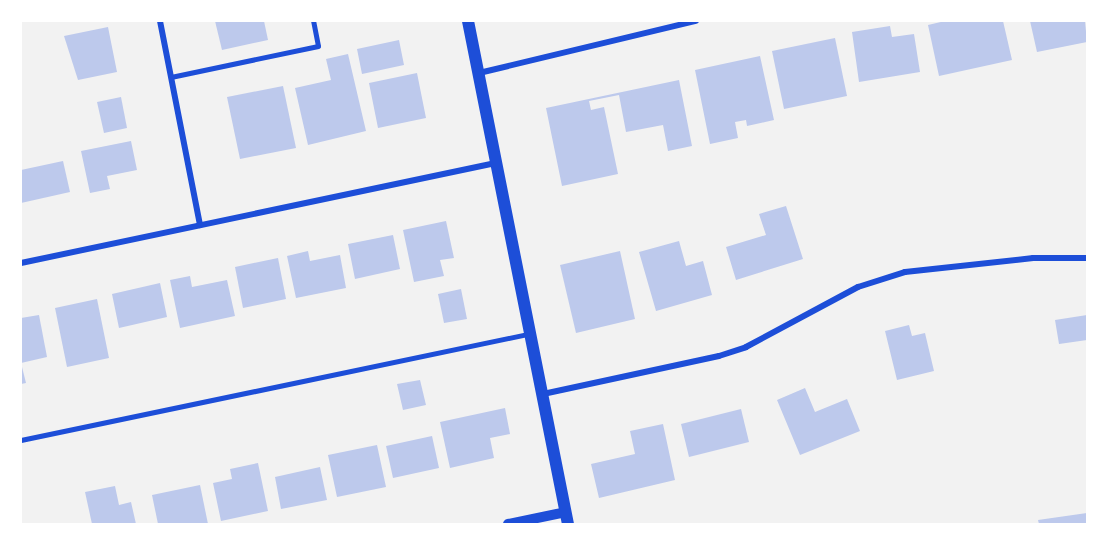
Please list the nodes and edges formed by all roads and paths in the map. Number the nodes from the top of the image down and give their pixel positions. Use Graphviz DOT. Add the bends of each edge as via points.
graph roads {
  1 [pos="160,21"];
  2 [pos="313,21"];
  3 [pos="468,21"];
  4 [pos="696,21"];
  5 [pos="479,73"];
  6 [pos="171,77"];
  7 [pos="496,163"];
  8 [pos="200,225"];
  9 [pos="1087,258"];
  10 [pos="21,263"];
  11 [pos="530,334"];
  12 [pos="542,394"];
  13 [pos="21,440"];
  14 [pos="567,518"];
  15 [pos="508,524"];
  1 -- 6 [label="street"];
  2 -- 6 [label="lane" via="318,46"];
  3 -- 5 [label="main road"];
  4 -- 5 [label="street"];
  5 -- 7 [label="main road"];
  6 -- 8 [label="street"];
  7 -- 8 [label="street"];
  7 -- 11 [label="main road"];
  8 -- 10 [label="street"];
  9 -- 12 [label="street" via="1034,258 905,272 858,287 746,347"];
  11 -- 12 [label="main road"];
  11 -- 13 [label="lane"];
  12 -- 14 [label="main road"];
  14 -- 15 [label="street"];
}
